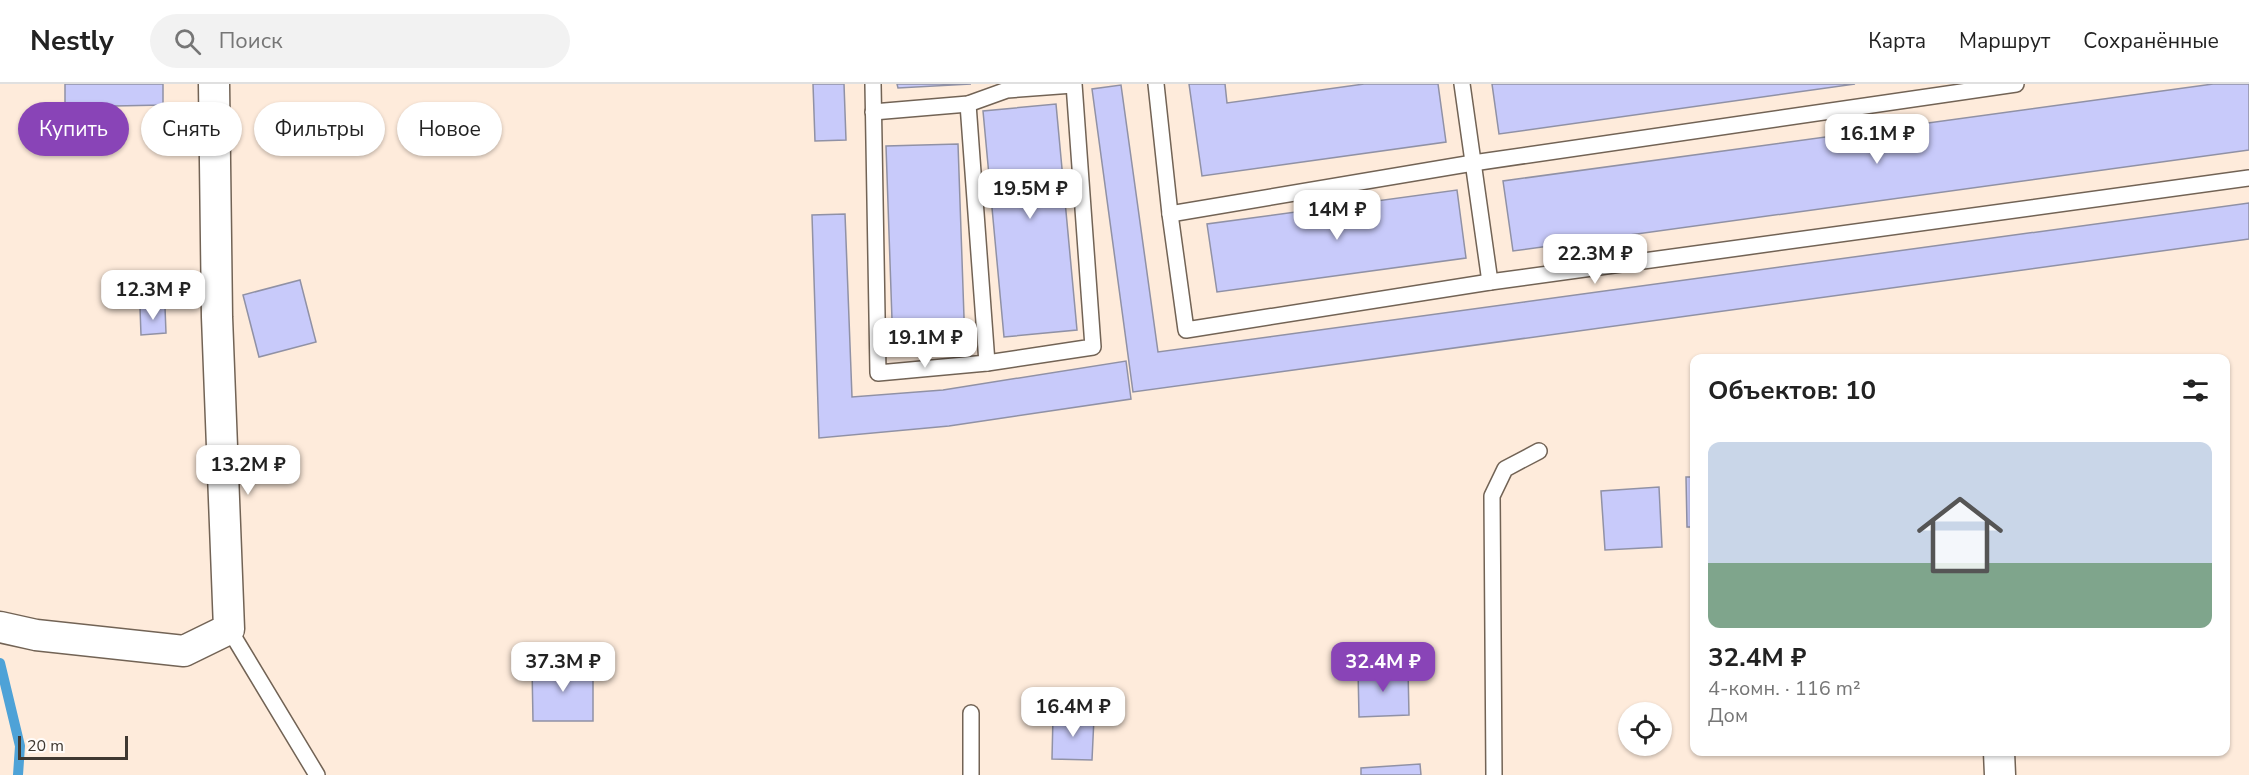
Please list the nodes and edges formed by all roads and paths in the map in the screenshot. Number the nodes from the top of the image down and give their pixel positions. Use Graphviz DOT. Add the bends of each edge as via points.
graph roads {
  1 [pos="214,84"];
  2 [pos="873,84"];
  3 [pos="1073,84"];
  4 [pos="1156,84"];
  5 [pos="1462,84"];
  6 [pos="2016,84"];
  7 [pos="1007,87"];
  8 [pos="968,104"];
  9 [pos="873,112"];
  10 [pos="1473,163"];
  11 [pos="2249,178"];
  12 [pos="1170,214"];
  13 [pos="1490,282"];
  14 [pos="987,363"];
  15 [pos="1539,451"];
  16 [pos="0,627"];
  17 [pos="230,629"];
  18 [pos="971,713"];
  19 [pos="1999,756"];
  20 [pos="317,775"];
  21 [pos="971,775"];
  22 [pos="1494,775"];
  23 [pos="2000,775"];
  1 -- 17 [label="street" via="217,317"];
  2 -- 9 [label="lane"];
  3 -- 7 [label="lane"];
  3 -- 14 [label="lane" via="1093,347"];
  4 -- 12 [label="lane"];
  5 -- 10 [label="lane"];
  6 -- 10 [label="lane"];
  7 -- 8 [label="lane"];
  8 -- 9 [label="lane"];
  8 -- 14 [label="lane"];
  9 -- 14 [label="lane" via="878,373"];
  10 -- 12 [label="lane"];
  10 -- 13 [label="lane"];
  11 -- 13 [label="lane"];
  12 -- 13 [label="lane" via="1186,330"];
  15 -- 22 [label="lane" via="1505,469 1492,496"];
  16 -- 17 [label="street" via="36,635 184,651"];
  17 -- 20 [label="lane"];
  18 -- 21 [label="lane"];
  19 -- 23 [label="street"];
}
